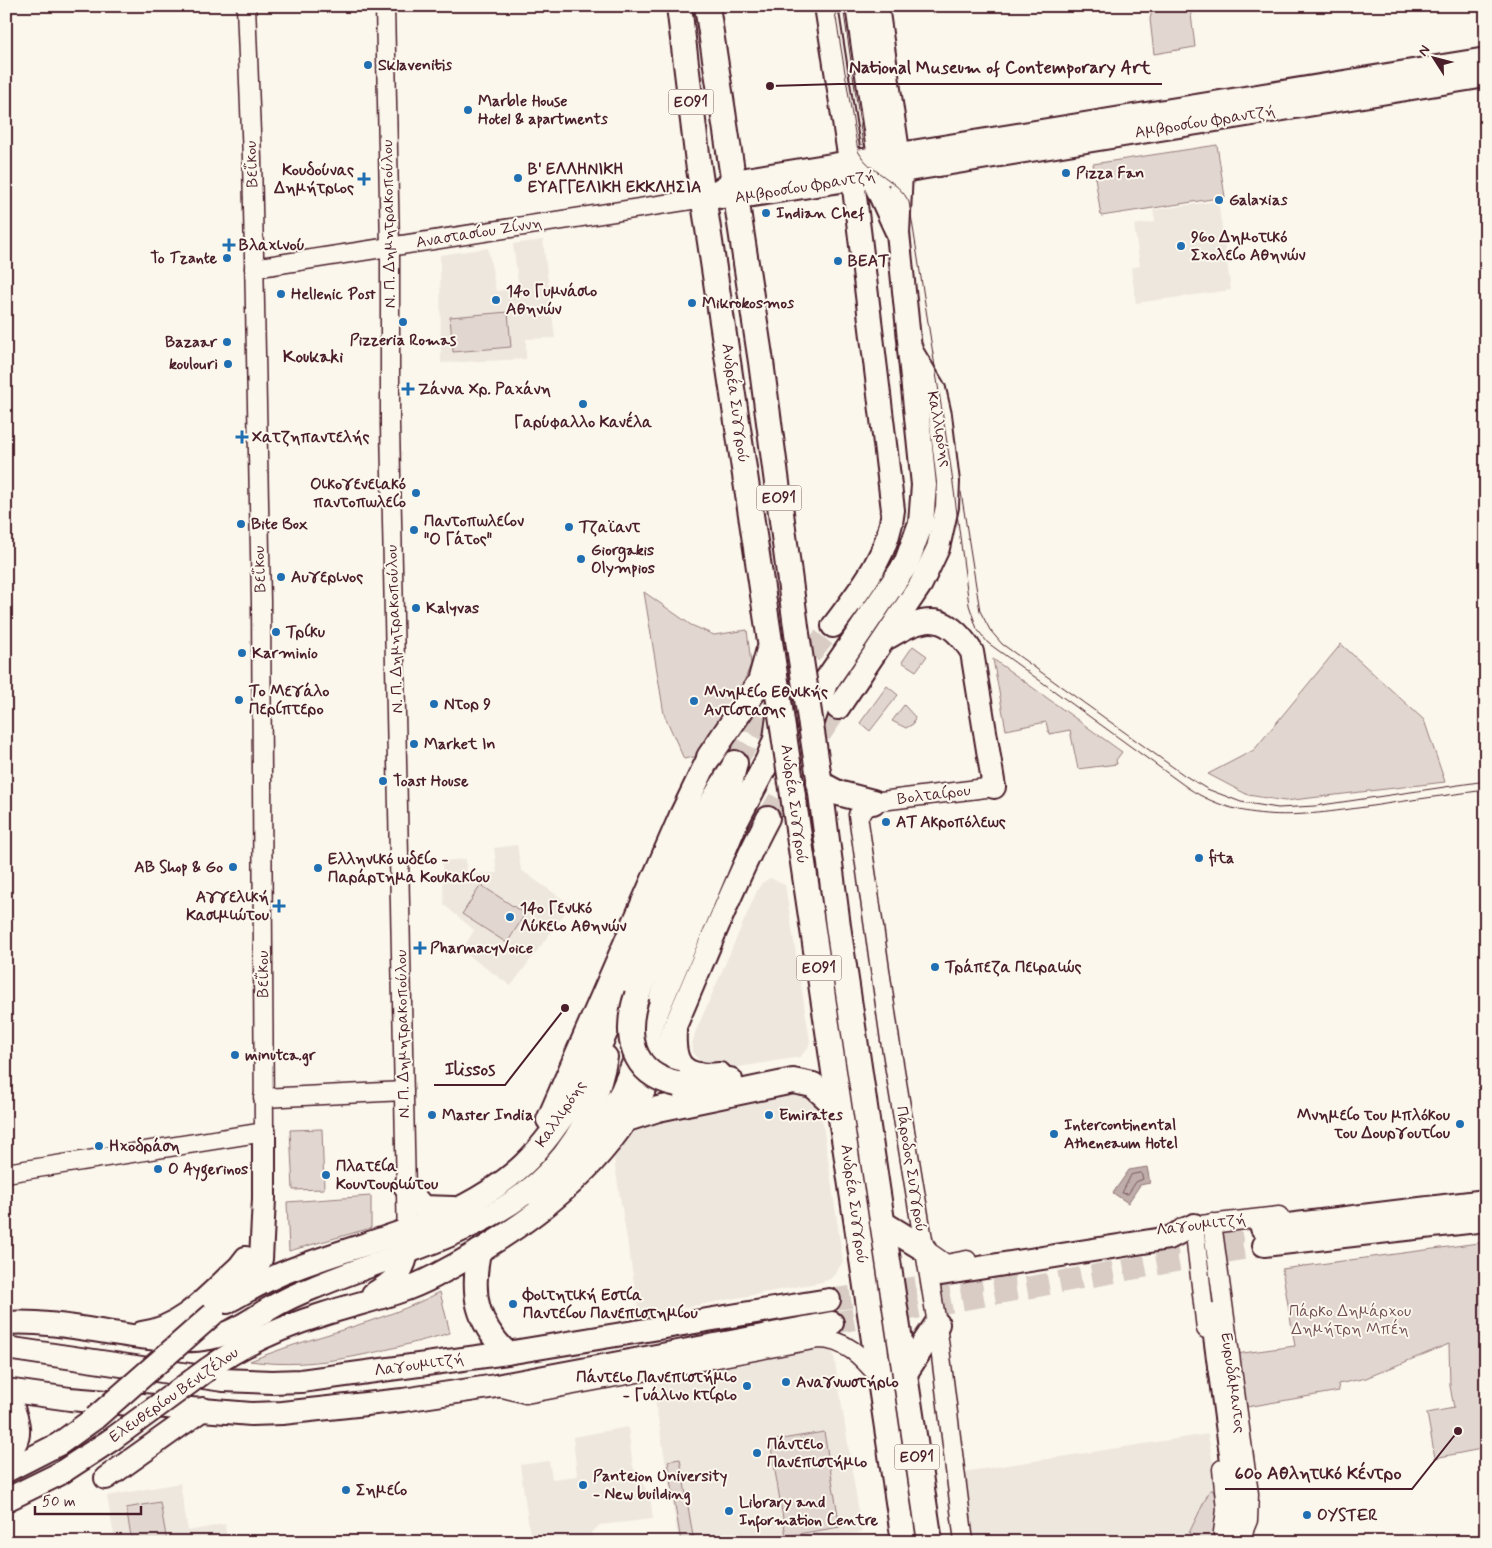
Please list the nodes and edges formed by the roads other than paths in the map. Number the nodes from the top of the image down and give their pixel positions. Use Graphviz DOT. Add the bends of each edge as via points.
graph roads {
  1 [pos="246,6"];
  2 [pos="385,6"];
  3 [pos="679,6"];
  4 [pos="707,6"];
  5 [pos="826,6"];
  6 [pos="857,6"];
  7 [pos="877,6"];
  8 [pos="1486,58"];
  9 [pos="1486,76"];
  10 [pos="875,167"];
  11 [pos="735,189"];
  12 [pos="704,198"];
  13 [pos="390,247"];
  14 [pos="254,268"];
  15 [pos="910,349"];
  16 [pos="833,626"];
  17 [pos="884,640"];
  18 [pos="770,642"];
  19 [pos="780,708"];
  20 [pos="838,708"];
  21 [pos="811,725"];
  22 [pos="709,757"];
  23 [pos="735,763"];
  24 [pos="819,780"];
  25 [pos="994,787"];
  26 [pos="873,802"];
  27 [pos="796,815"];
  28 [pos="768,818"];
  29 [pos="793,882"];
  30 [pos="675,1025"];
  31 [pos="610,1026"];
  32 [pos="731,1072"];
  33 [pos="404,1091"];
  34 [pos="263,1098"];
  35 [pos="834,1104"];
  36 [pos="627,1119"];
  37 [pos="842,1128"];
  38 [pos="264,1132"];
  39 [pos="539,1147"];
  40 [pos="6,1173"];
  41 [pos="405,1186"];
  42 [pos="528,1192"];
  43 [pos="1486,1193"];
  44 [pos="1486,1201"];
  45 [pos="456,1208"];
  46 [pos="1486,1220"];
  47 [pos="882,1223"];
  48 [pos="1203,1224"];
  49 [pos="407,1241"];
  50 [pos="923,1248"];
  51 [pos="479,1251"];
  52 [pos="246,1258"];
  53 [pos="942,1274"];
  54 [pos="829,1300"];
  55 [pos="227,1302"];
  56 [pos="351,1307"];
  57 [pos="1212,1314"];
  58 [pos="6,1323"];
  59 [pos="832,1323"];
  60 [pos="937,1324"];
  61 [pos="119,1335"];
  62 [pos="6,1348"];
  63 [pos="507,1354"];
  64 [pos="905,1373"];
  65 [pos="880,1377"];
  66 [pos="496,1386"];
  67 [pos="6,1392"];
  68 [pos="203,1409"];
  69 [pos="6,1452"];
  70 [pos="6,1471"];
  71 [pos="106,1478"];
  72 [pos="6,1500"];
  73 [pos="904,1542"];
  74 [pos="930,1542"];
  75 [pos="964,1542"];
  76 [pos="1220,1542"];
  77 [pos="1226,1542"];
  78 [pos="1239,1542"];
  1 -- 14 [label="street, Βεΐκου"];
  2 -- 13 [label="street, Ν. Π. Δημητρακοπούλου"];
  3 -- 12 [label="highway, Ανδρέα Συγγρού / ΕΟ91"];
  4 -- 11 [label="highway, ΕΟ91"];
  5 -- 10 [label="main road"];
  6 -- 10 [label="main road"];
  7 -- 10 [label="main road"];
  8 -- 10 [label="main road, Αμβροσίου Φραντζή"];
  9 -- 10 [label="main road, Αμβροσίου Φραντζή"];
  10 -- 11 [label="main road, Αμβροσίου Φραντζή"];
  10 -- 15 [label="main road, Καλλιρόης" via="898,234"];
  10 -- 16 [label="main road" via="893,510 889,537 882,554"];
  11 -- 12 [label="main road, Αμβροσίου Φραντζή"];
  11 -- 21 [label="highway, Ανδρέα Συγγρού / ΕΟ91, bridge"];
  12 -- 13 [label="street, Αναστασίου Ζίννη"];
  12 -- 18 [label="highway, Ανδρέα Συγγρού / ΕΟ91"];
  13 -- 14 [label="street, Αναστασίου Ζίννη"];
  13 -- 33 [label="street, Ν. Π. Δημητρακοπούλου" via="390,434"];
  14 -- 34 [label="street, Βεΐκου" via="261,631"];
  15 -- 17 [label="main road, Καλλιρόης" via="934,389 948,482 948,507 931,565 914,597"];
  15 -- 21 [label="highway" via="924,485 921,523 906,564 834,670 820,696"];
  17 -- 20 [label="main road, Καλλιρόης"];
  17 -- 25 [label="main road" via="915,623 927,621 949,625 963,638 972,652"];
  18 -- 19 [label="highway, Ανδρέα Συγγρού / ΕΟ91"];
  18 -- 22 [label="highway" via="760,682"];
  19 -- 27 [label="highway, Ανδρέα Συγγρού / ΕΟ91, bridge"];
  19 -- 42 [label="highway, bridge" via="776,739 735,823 631,1074 605,1124 582,1156 566,1170"];
  21 -- 24 [label="highway, Ανδρέα Συγγρού / ΕΟ91, bridge"];
  22 -- 39 [label="main road" via="550,1115"];
  23 -- 31 [label="main road, Καλλιρόης" via="702,818"];
  23 -- 35 [label="highway, bridge" via="727,796 637,995 630,1029 636,1054 650,1072 677,1084 777,1073 795,1074 817,1081 831,1094"];
  24 -- 26 [label="highway" via="838,793"];
  24 -- 47 [label="highway, Ανδρέα Συγγρού / ΕΟ91"];
  25 -- 26 [label="street, Βολταίρου"];
  26 -- 50 [label="street, Πάροδος Συγγρού" via="858,815"];
  27 -- 29 [label="highway"];
  27 -- 37 [label="highway, Ανδρέα Συγγρού / ΕΟ91"];
  28 -- 30 [label="main road"];
  30 -- 32 [label="main road" via="674,1053 685,1069 698,1075"];
  30 -- 36 [label="main road" via="650,1081"];
  31 -- 39 [label="main road, Καλλιρόης" via="579,1093"];
  31 -- 42 [label="main road" via="603,1075 585,1122 559,1161"];
  33 -- 34 [label="street"];
  33 -- 41 [label="street, Ν. Π. Δημητρακοπούλου"];
  34 -- 38 [label="street, Βεΐκου"];
  35 -- 36 [label="highway" via="813,1085 793,1081 650,1111"];
  35 -- 37 [label="highway"];
  36 -- 51 [label="main road" via="572,1183 519,1227"];
  37 -- 65 [label="highway, Ανδρέα Συγγρού / ΕΟ91"];
  38 -- 40 [label="street"];
  38 -- 55 [label="main road" via="261,1259 248,1281"];
  39 -- 45 [label="main road, Καλλιρόης" via="523,1165 496,1186"];
  41 -- 45 [label="main road" via="423,1207"];
  41 -- 49 [label="street, Ν. Π. Δημητρακοπούλου"];
  42 -- 49 [label="main road" via="483,1222"];
  43 -- 48 [label="street, Λαγουμιτζή"];
  44 -- 46 [label="main road, Λαγουμιτζή" via="1263,1236"];
  45 -- 49 [label="main road, Καλλιρόης"];
  47 -- 50 [label="highway"];
  47 -- 64 [label="highway, Ανδρέα Συγγρού / ΕΟ91"];
  48 -- 50 [label="street, Λαγουμιτζή" via="946,1264"];
  48 -- 53 [label="main road" via="1169,1238"];
  48 -- 76 [label="street, Ευρυδάμαντος" via="1225,1496 1226,1518"];
  48 -- 78 [label="street, Ευρυδάμαντος" via="1249,1494 1248,1520"];
  49 -- 55 [label="main road, Καλλιρόης" via="286,1272"];
  49 -- 56 [label="main road" via="405,1262 392,1282"];
  49 -- 61 [label="main road" via="269,1308 234,1330 210,1338 179,1341"];
  50 -- 60 [label="street, Πάροδος Συγγρού"];
  51 -- 56 [label="main road" via="423,1282"];
  51 -- 63 [label="main road" via="475,1287 477,1308 493,1338"];
  52 -- 61 [label="main road" via="189,1313 173,1324 144,1333"];
  54 -- 63 [label="main road, Λαγουμιτζή"];
  55 -- 70 [label="main road, Ελευθερίου Βενιζέλου, bridge" via="95,1418 59,1444"];
  56 -- 72 [label="main road, Ελευθερίου Βενιζέλου, bridge" via="300,1322 236,1350 73,1465 44,1483"];
  57 -- 77 [label="main road" via="1238,1506"];
  58 -- 61 [label="main road" via="31,1323"];
  59 -- 66 [label="main road, Λαγουμιτζή"];
  60 -- 64 [label="highway"];
  60 -- 75 [label="street, Πάροδος Συγγρού"];
  62 -- 63 [label="main road, Λαγουμιτζή" via="224,1380 272,1382"];
  64 -- 74 [label="highway, Ανδρέα Συγγρού / ΕΟ91"];
  65 -- 66 [label="street, Λαγουμιτζή" via="845,1344 818,1339 526,1394"];
  65 -- 73 [label="highway, Ανδρέα Συγγρού / ΕΟ91"];
  66 -- 68 [label="main road, Λαγουμιτζή" via="282,1413 251,1414"];
  67 -- 68 [label="main road, Λαγουμιτζή"];
  67 -- 69 [label="main road" via="14,1410 18,1436 14,1446"];
  68 -- 71 [label="main road"];
}
